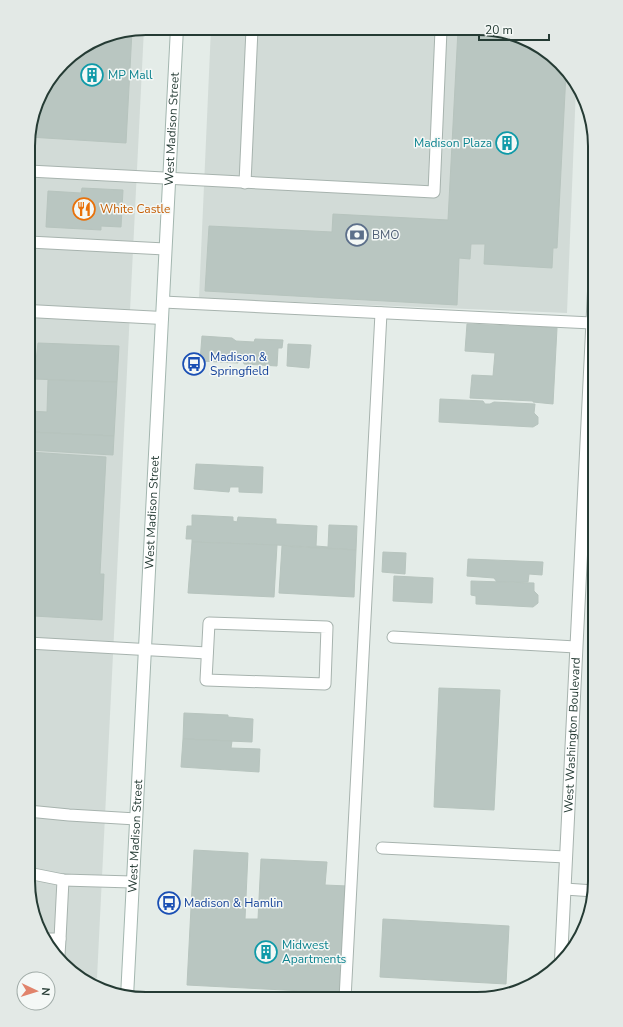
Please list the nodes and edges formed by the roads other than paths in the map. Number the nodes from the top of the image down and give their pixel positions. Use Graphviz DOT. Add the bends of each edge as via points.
graph roads {
  1 [pos="177,35"];
  2 [pos="252,35"];
  3 [pos="441,35"];
  4 [pos="35,171"];
  5 [pos="169,179"];
  6 [pos="245,183"];
  7 [pos="35,242"];
  8 [pos="165,249"];
  9 [pos="163,302"];
  10 [pos="35,312"];
  11 [pos="381,313"];
  12 [pos="162,318"];
  13 [pos="588,323"];
  14 [pos="588,404"];
  15 [pos="393,638"];
  16 [pos="35,643"];
  17 [pos="576,647"];
  18 [pos="145,649"];
  19 [pos="207,653"];
  20 [pos="35,812"];
  21 [pos="136,819"];
  22 [pos="382,848"];
  23 [pos="566,856"];
  24 [pos="35,874"];
  25 [pos="63,880"];
  26 [pos="132,882"];
  27 [pos="565,889"];
  28 [pos="588,891"];
  29 [pos="51,939"];
  30 [pos="60,939"];
  31 [pos="59,951"];
  32 [pos="561,953"];
  33 [pos="127,990"];
  34 [pos="345,992"];
  1 -- 5 [label="main road, West Madison Street"];
  2 -- 6 [label="lane"];
  3 -- 6 [label="lane" via="434,192"];
  4 -- 5 [label="lane"];
  5 -- 6 [label="lane"];
  5 -- 8 [label="main road, West Madison Street"];
  7 -- 8 [label="lane"];
  8 -- 9 [label="main road, West Madison Street"];
  9 -- 11 [label="lane"];
  9 -- 12 [label="main road, West Madison Street"];
  10 -- 12 [label="main road"];
  11 -- 13 [label="lane"];
  11 -- 34 [label="lane"];
  12 -- 18 [label="main road, West Madison Street"];
  14 -- 17 [label="main road, West Washington Boulevard"];
  15 -- 17 [label="lane"];
  16 -- 18 [label="lane"];
  17 -- 23 [label="main road, West Washington Boulevard"];
  18 -- 19 [label="lane"];
  18 -- 21 [label="main road, West Madison Street"];
  19 -- 19 [label="lane" via="206,680 325,684 327,627 208,623"];
  20 -- 21 [label="lane"];
  21 -- 26 [label="main road, West Madison Street"];
  22 -- 23 [label="lane"];
  23 -- 27 [label="main road, West Washington Boulevard"];
  24 -- 25 [label="lane"];
  25 -- 26 [label="lane"];
  25 -- 30 [label="lane"];
  26 -- 33 [label="main road, West Madison Street"];
  27 -- 28 [label="lane"];
  27 -- 32 [label="main road, West Washington Boulevard"];
  29 -- 30 [label="lane"];
  30 -- 31 [label="lane"];
}
